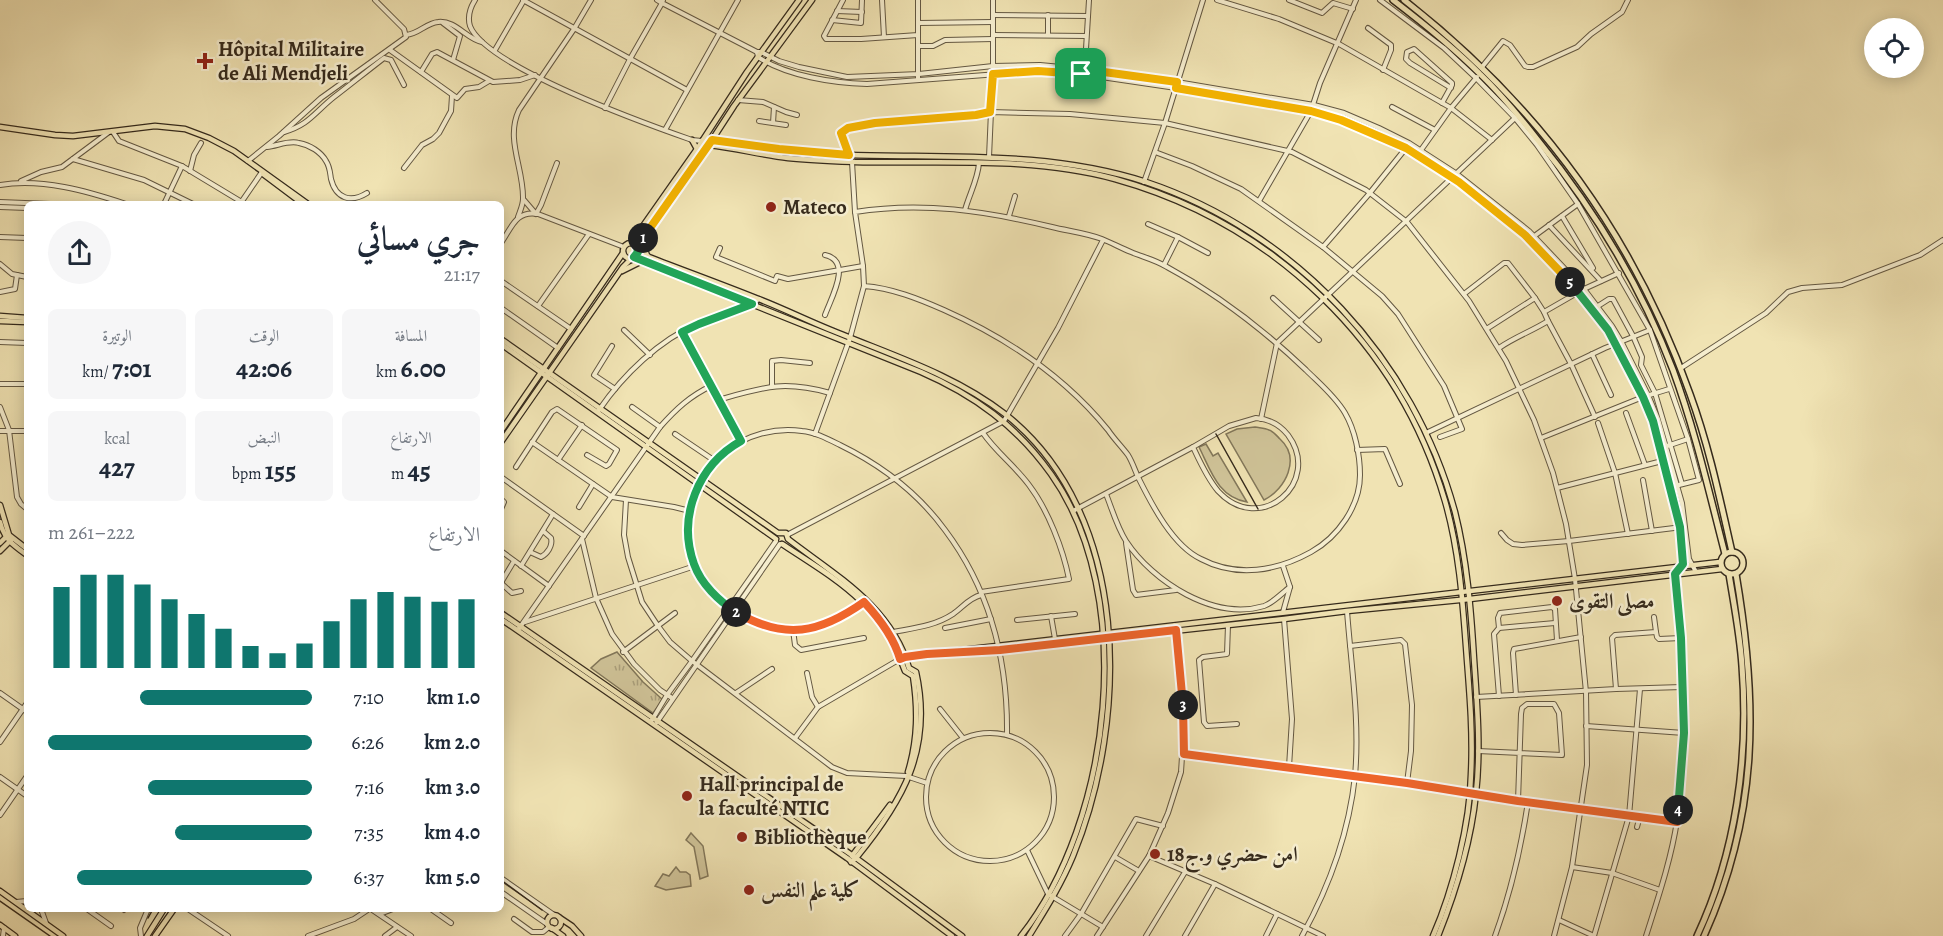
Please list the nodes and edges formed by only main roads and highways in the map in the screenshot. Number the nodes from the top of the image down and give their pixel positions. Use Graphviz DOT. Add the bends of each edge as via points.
graph roads {
  1 [pos="799,0"];
  2 [pos="812,0"];
  3 [pos="1393,0"];
  4 [pos="1404,0"];
  5 [pos="0,126"];
  6 [pos="692,140"];
  7 [pos="702,141"];
  8 [pos="710,142"];
  9 [pos="697,149"];
  10 [pos="1035,162"];
  11 [pos="262,172"];
  12 [pos="299,201"];
  13 [pos="304,201"];
  14 [pos="642,239"];
  15 [pos="631,243"];
  16 [pos="638,248"];
  17 [pos="624,250"];
  18 [pos="633,258"];
  19 [pos="645,258"];
  20 [pos="620,273"];
  21 [pos="0,318"];
  22 [pos="24,320"];
  23 [pos="848,340"];
  24 [pos="504,341"];
  25 [pos="504,346"];
  26 [pos="545,372"];
  27 [pos="504,427"];
  28 [pos="504,437"];
  29 [pos="648,445"];
  30 [pos="0,505"];
  31 [pos="0,522"];
  32 [pos="2,530"];
  33 [pos="778,533"];
  34 [pos="787,537"];
  35 [pos="10,539"];
  36 [pos="778,542"];
  37 [pos="1,546"];
  38 [pos="24,547"];
  39 [pos="24,552"];
  40 [pos="1732,552"];
  41 [pos="1725,554"];
  42 [pos="1720,562"];
  43 [pos="1722,569"];
  44 [pos="1733,574"];
  45 [pos="1469,592"];
  46 [pos="1462,593"];
  47 [pos="1470,599"];
  48 [pos="1463,600"];
  49 [pos="504,615"];
  50 [pos="504,620"];
  51 [pos="520,626"];
  52 [pos="1175,627"];
  53 [pos="1105,636"];
  54 [pos="1000,648"];
  55 [pos="903,658"];
  56 [pos="1473,792"];
  57 [pos="853,859"];
  58 [pos="0,891"];
  59 [pos="24,907"];
  60 [pos="30,912"];
  61 [pos="162,912"];
  62 [pos="172,912"];
  63 [pos="560,918"];
  64 [pos="550,926"];
  65 [pos="2,927"];
  66 [pos="15,936"];
  67 [pos="63,936"];
  68 [pos="147,936"];
  69 [pos="154,936"];
  70 [pos="563,936"];
  71 [pos="581,936"];
  72 [pos="952,936"];
  73 [pos="962,936"];
  74 [pos="1021,936"];
  75 [pos="1029,936"];
  76 [pos="1433,936"];
  77 [pos="1438,936"];
  78 [pos="1697,936"];
  79 [pos="1704,936"];
  1 -- 7 [label="main road"];
  2 -- 8 [label="main road"];
  3 -- 41 [label="highway" via="1432,31 1520,116 1612,245 1672,367"];
  4 -- 40 [label="highway" via="1482,67 1539,127 1619,241 1681,368 1704,439"];
  5 -- 11 [label="main road" via="64,135 155,126 180,128 217,142"];
  6 -- 9 [label="main road"];
  7 -- 8 [label="main road"];
  7 -- 9 [label="main road"];
  8 -- 10 [label="main road" via="849,155 988,157"];
  8 -- 10 [label="main road" via="792,158 852,162"];
  8 -- 14 [label="main road"];
  9 -- 15 [label="main road"];
  10 -- 45 [label="main road" via="1096,168 1144,182 1207,208 1300,269 1329,295 1385,361 1426,433 1454,511"];
  10 -- 46 [label="main road" via="1114,179 1182,202 1251,239 1310,285 1379,363 1416,426 1445,503"];
  11 -- 12 [label="main road"];
  11 -- 13 [label="main road"];
  14 -- 16 [label="main road"];
  14 -- 19 [label="main road"];
  15 -- 16 [label="main road"];
  15 -- 17 [label="main road"];
  16 -- 18 [label="main road"];
  16 -- 19 [label="main road"];
  17 -- 18 [label="main road" via="626,257"];
  17 -- 26 [label="main road"];
  18 -- 19 [label="main road"];
  18 -- 20 [label="main road"];
  19 -- 20 [label="main road"];
  19 -- 23 [label="main road"];
  19 -- 23 [label="main road" via="759,299"];
  20 -- 26 [label="main road"];
  21 -- 22 [label="main road"];
  23 -- 53 [label="main road" via="968,389 1038,447 1058,474 1092,542 1104,592"];
  24 -- 26 [label="main road"];
  25 -- 26 [label="main road"];
  26 -- 27 [label="main road"];
  26 -- 28 [label="main road"];
  26 -- 29 [label="main road"];
  26 -- 29 [label="main road" via="597,413"];
  29 -- 33 [label="main road"];
  29 -- 36 [label="main road"];
  30 -- 35 [label="main road"];
  31 -- 32 [label="main road"];
  32 -- 35 [label="main road"];
  32 -- 37 [label="main road"];
  33 -- 34 [label="main road"];
  33 -- 36 [label="main road"];
  34 -- 36 [label="main road"];
  34 -- 55 [label="main road" via="863,595 893,632"];
  35 -- 37 [label="main road"];
  35 -- 37 [label="main road"];
  35 -- 38 [label="main road"];
  35 -- 39 [label="main road"];
  36 -- 55 [label="main road" via="864,602"];
  40 -- 41 [label="highway"];
  40 -- 44 [label="highway" via="1740,555 1743,562 1742,570"];
  41 -- 42 [label="highway"];
  42 -- 43 [label="highway"];
  42 -- 45 [label="main road"];
  43 -- 44 [label="highway"];
  43 -- 47 [label="main road"];
  44 -- 78 [label="highway" via="1744,700 1742,756 1728,844 1713,898"];
  44 -- 79 [label="highway" via="1749,664 1750,756 1735,847"];
  45 -- 46 [label="main road"];
  45 -- 47 [label="main road"];
  46 -- 48 [label="main road"];
  46 -- 52 [label="main road"];
  47 -- 48 [label="main road"];
  47 -- 56 [label="main road" via="1478,751"];
  48 -- 52 [label="main road"];
  48 -- 56 [label="main road"];
  49 -- 51 [label="main road"];
  50 -- 51 [label="main road"];
  51 -- 57 [label="main road"];
  52 -- 53 [label="main road"];
  53 -- 54 [label="main road"];
  53 -- 54 [label="main road"];
  53 -- 74 [label="main road" via="1101,732 1079,826 1048,894"];
  53 -- 75 [label="main road" via="1110,673 1095,786 1073,856"];
  54 -- 55 [label="main road"];
  55 -- 57 [label="main road" via="905,671 913,676 917,710 913,756 907,776"];
  56 -- 76 [label="main road" via="1453,876"];
  56 -- 77 [label="main road" via="1463,860"];
  57 -- 72 [label="main road"];
  57 -- 73 [label="main road"];
  58 -- 59 [label="main road"];
  60 -- 67 [label="main road"];
  61 -- 68 [label="main road"];
  62 -- 69 [label="main road"];
  63 -- 64 [label="main road" via="559,927"];
  63 -- 64 [label="main road" via="548,918"];
  63 -- 71 [label="main road"];
  64 -- 70 [label="main road"];
  65 -- 66 [label="main road"];
}
